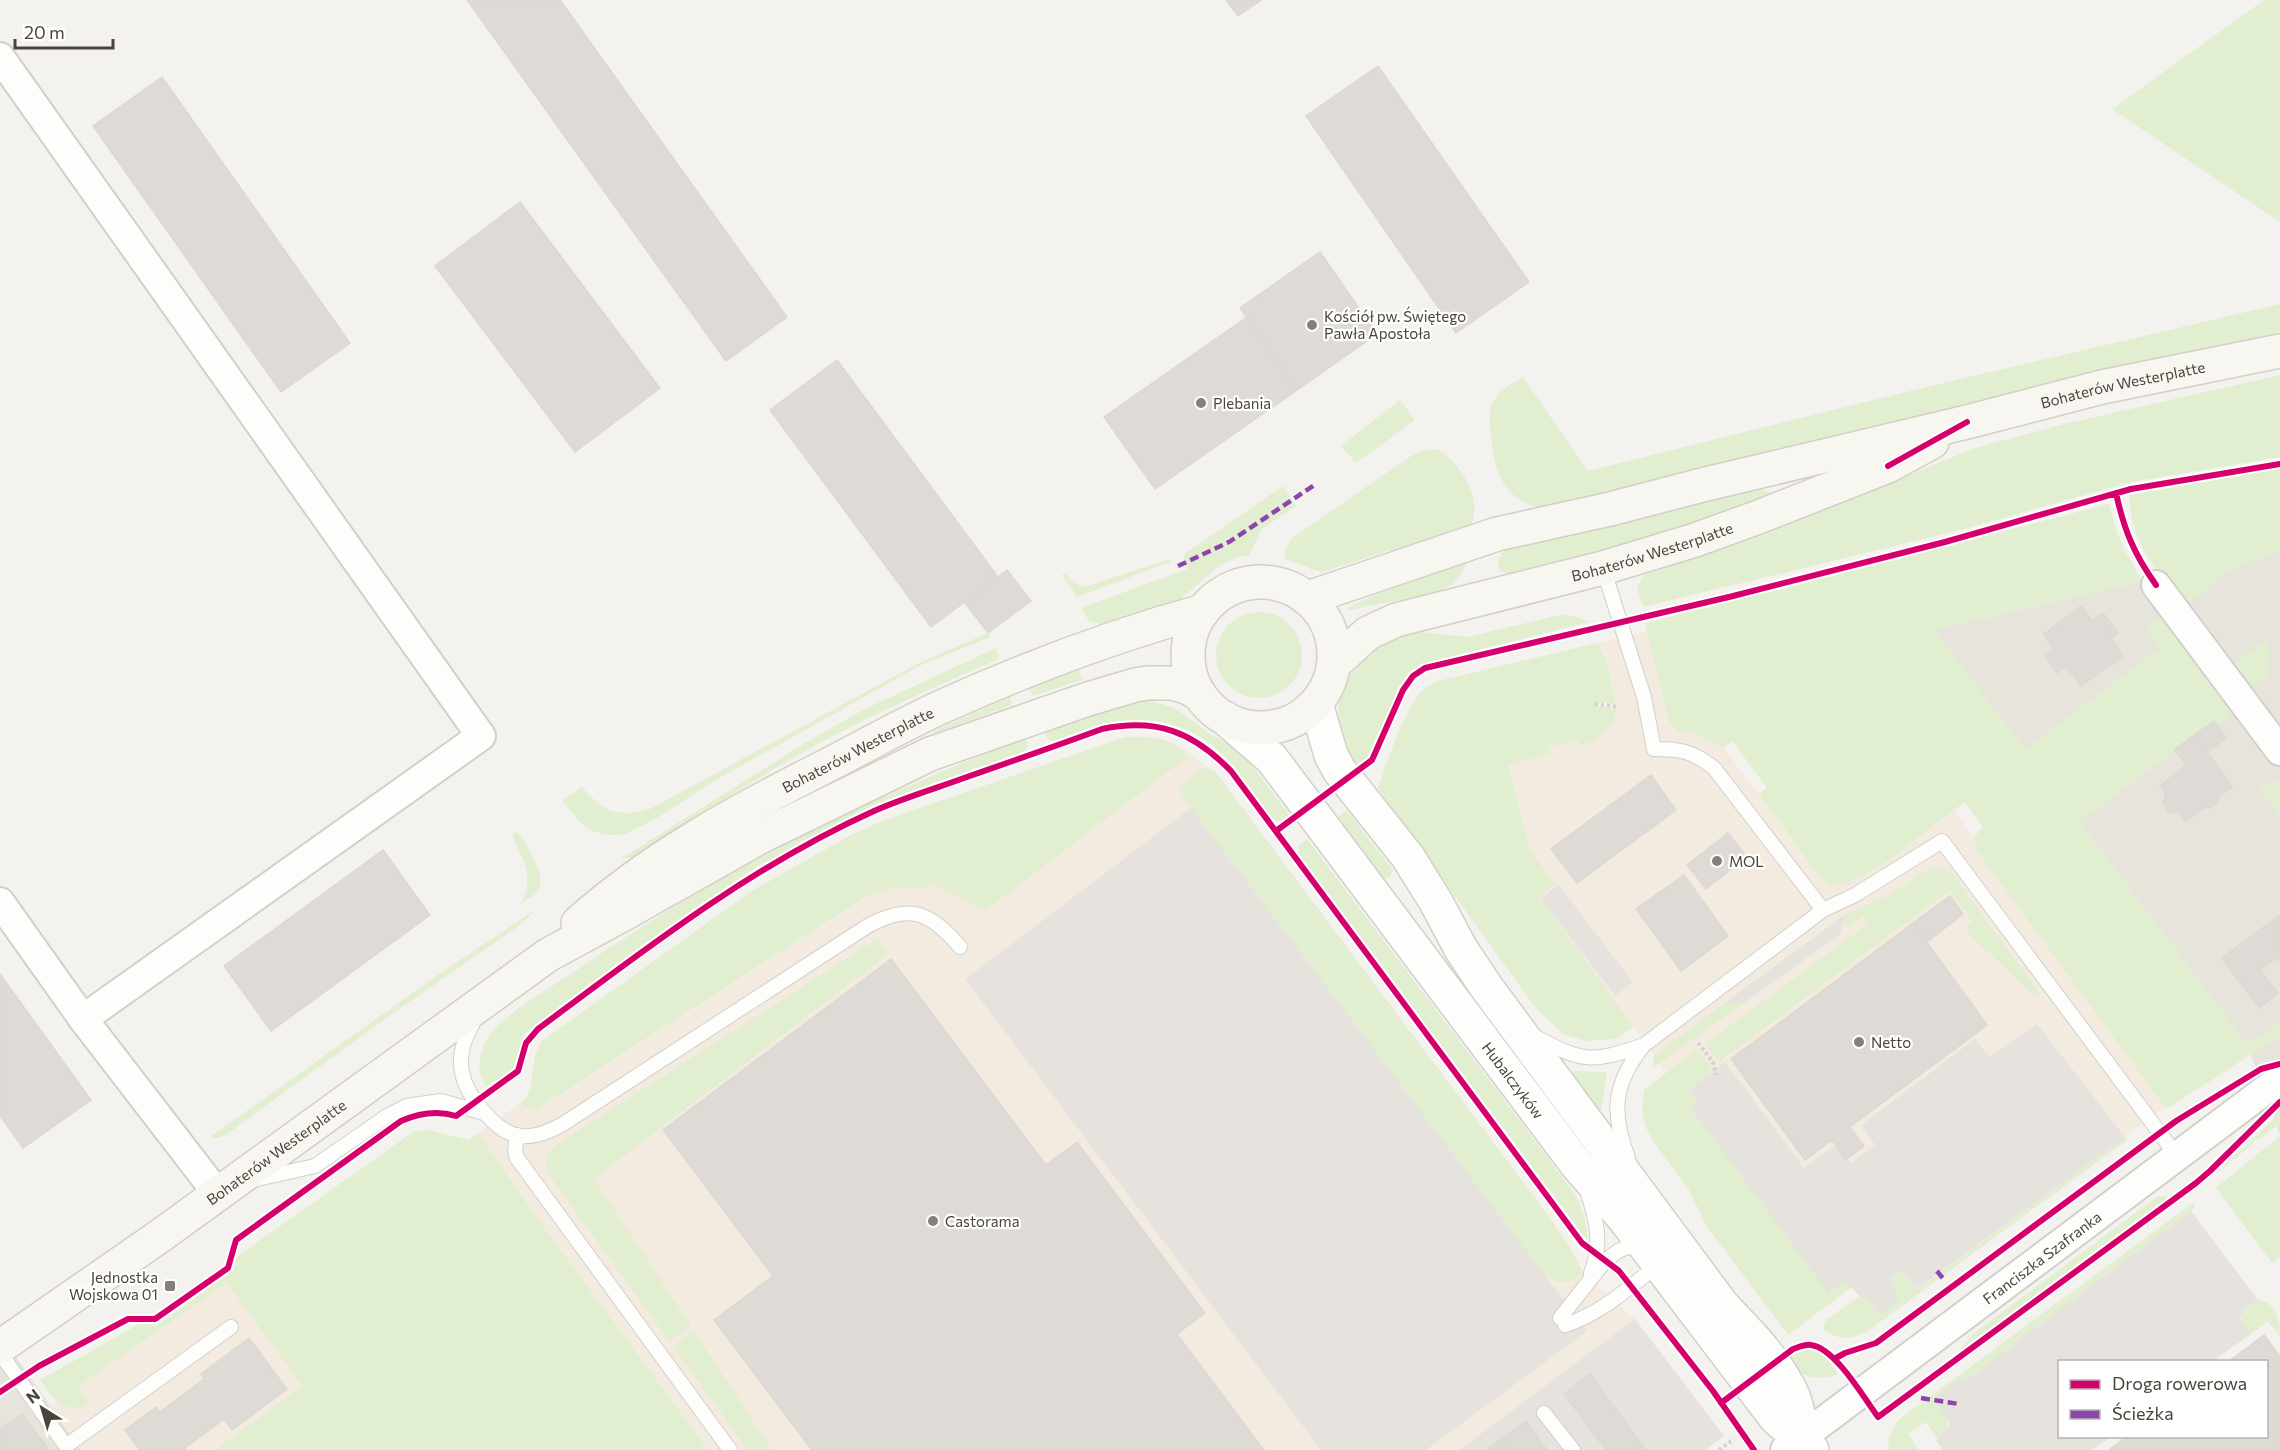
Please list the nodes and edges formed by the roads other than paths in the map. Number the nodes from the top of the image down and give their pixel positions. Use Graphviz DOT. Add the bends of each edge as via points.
graph roads {
  1 [pos="0,57"];
  2 [pos="2280,351"];
  3 [pos="1967,422"];
  4 [pos="1603,568"];
  5 [pos="2156,585"];
  6 [pos="1308,598"];
  7 [pos="1203,611"];
  8 [pos="1334,664"];
  9 [pos="1200,694"];
  10 [pos="1316,704"];
  11 [pos="1225,718"];
  12 [pos="2280,751"];
  13 [pos="0,902"];
  14 [pos="1822,910"];
  15 [pos="960,947"];
  16 [pos="548,955"];
  17 [pos="484,1001"];
  18 [pos="83,1019"];
  19 [pos="1515,1026"];
  20 [pos="1644,1045"];
  21 [pos="2280,1079"];
  22 [pos="484,1113"];
  23 [pos="517,1135"];
  24 [pos="2177,1156"];
  25 [pos="1577,1165"];
  26 [pos="222,1189"];
  27 [pos="1640,1194"];
  28 [pos="1658,1248"];
  29 [pos="1585,1286"];
  30 [pos="231,1327"];
  31 [pos="0,1347"];
  32 [pos="0,1353"];
  33 [pos="1544,1413"];
  34 [pos="1800,1446"];
  35 [pos="730,1450"];
  36 [pos="1573,1450"];
  1 -- 18 [label="street" via="481,736"];
  2 -- 3 [label="main road, Bohaterów Westerplatte" via="2102,387"];
  3 -- 4 [label="main road, Bohaterów Westerplatte" via="1877,470 1695,540"];
  3 -- 6 [label="main road, Bohaterów Westerplatte" via="1497,534"];
  4 -- 8 [label="main road, Bohaterów Westerplatte" via="1396,620 1368,633"];
  4 -- 14 [label="lane" via="1644,697 1654,749 1679,749 1698,755 1714,768"];
  5 -- 12 [label="street"];
  6 -- 7 [label="main road" via="1291,588 1253,582 1234,587"];
  6 -- 8 [label="main road" via="1329,628"];
  7 -- 9 [label="main road" via="1189,643 1190,670"];
  7 -- 16 [label="main road, Bohaterów Westerplatte" via="1133,630 1014,676 938,709 786,787 667,854 578,922"];
  8 -- 10 [label="main road" via="1328,685"];
  9 -- 11 [label="main road"];
  9 -- 16 [label="main road, Bohaterów Westerplatte" via="1172,683 1135,685 930,754 760,837"];
  10 -- 11 [label="main road" via="1300,716 1263,728"];
  10 -- 19 [label="street, Hubalczyków" via="1339,770 1408,857 1461,949"];
  11 -- 25 [label="street, Hubalczyków" via="1272,759"];
  13 -- 18 [label="street"];
  14 -- 20 [label="lane"];
  14 -- 24 [label="lane" via="1855,895 1942,841"];
  15 -- 23 [label="lane" via="944,929 921,914 884,917 557,1127 539,1135"];
  16 -- 17 [label="main road, Bohaterów Westerplatte"];
  17 -- 22 [label="lane" via="465,1037 461,1059 464,1081"];
  17 -- 26 [label="main road, Bohaterów Westerplatte"];
  18 -- 26 [label="street"];
  19 -- 20 [label="lane" via="1567,1053 1591,1059"];
  19 -- 27 [label="street, Hubalczyków"];
  20 -- 27 [label="lane" via="1625,1074 1616,1115"];
  21 -- 24 [label="street, Franciszka Szafranka"];
  22 -- 23 [label="lane" via="502,1131"];
  22 -- 26 [label="lane" via="441,1101 407,1106 315,1166"];
  23 -- 35 [label="lane" via="517,1158"];
  24 -- 34 [label="street, Franciszka Szafranka"];
  25 -- 28 [label="street, Hubalczyków" via="1623,1217"];
  25 -- 29 [label="lane" via="1597,1227 1596,1259"];
  26 -- 31 [label="main road, Bohaterów Westerplatte"];
  27 -- 28 [label="street, Hubalczyków"];
  28 -- 29 [label="lane" via="1611,1256"];
  28 -- 29 [label="lane" via="1600,1309 1583,1320 1562,1322"];
  28 -- 34 [label="street, Hubalczyków" via="1723,1306 1775,1367 1793,1396"];
  30 -- 32 [label="lane" via="66,1446"];
  33 -- 36 [label="lane"];
}
